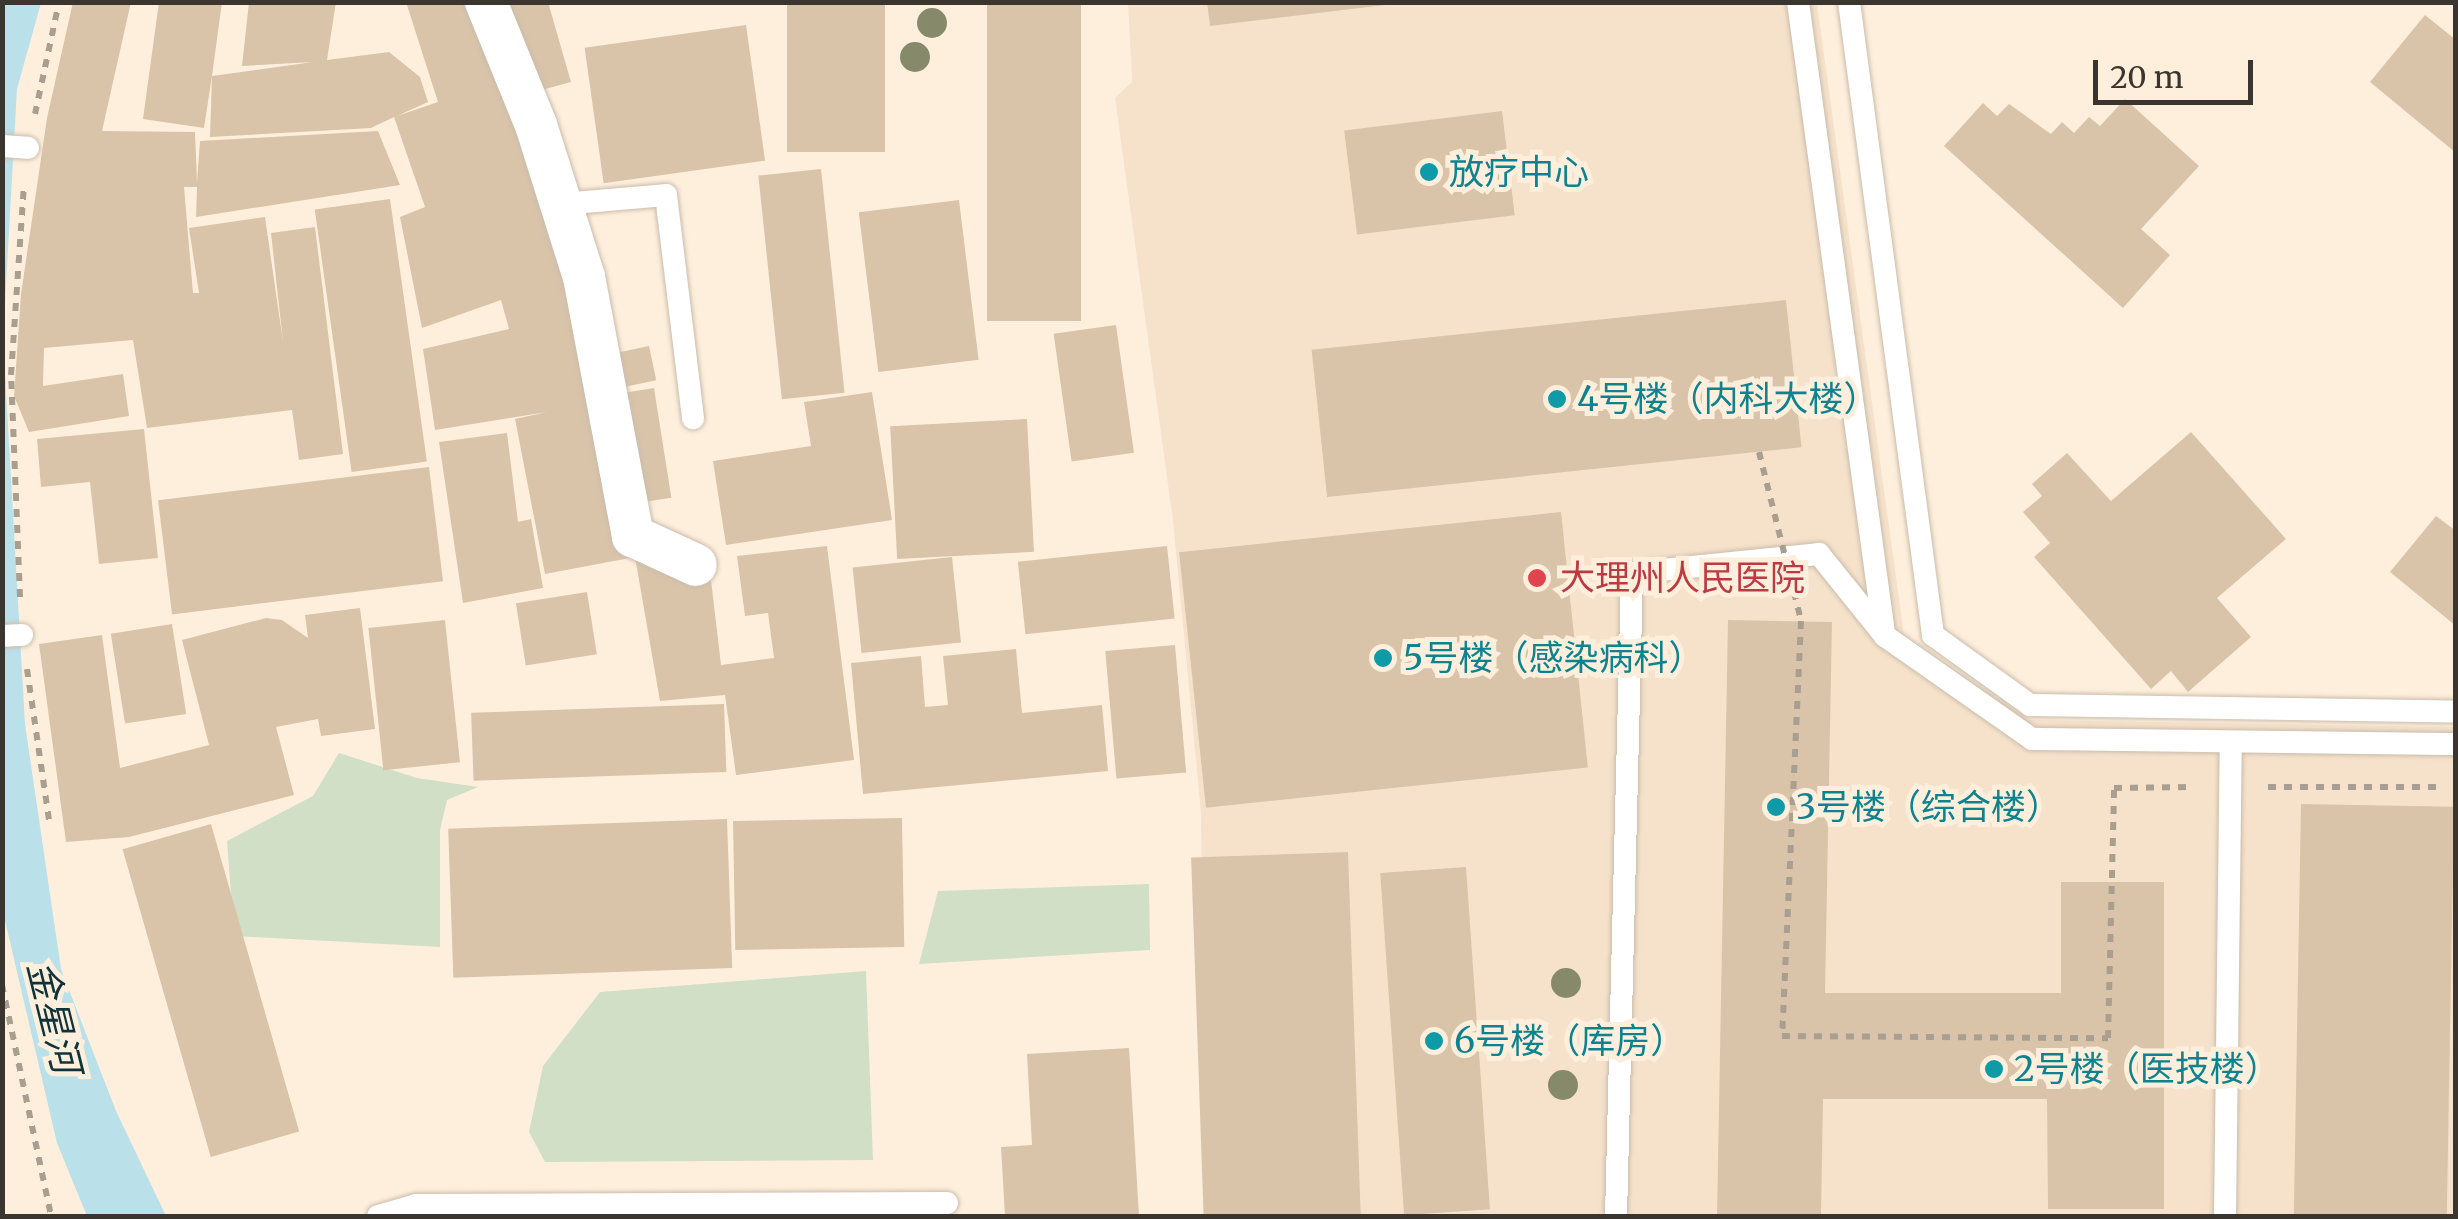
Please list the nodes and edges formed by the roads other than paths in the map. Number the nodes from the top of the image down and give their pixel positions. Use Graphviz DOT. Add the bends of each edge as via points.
graph roads {
  1 [pos="486,2"];
  2 [pos="1798,2"];
  3 [pos="1849,2"];
  4 [pos="2,146"];
  5 [pos="28,148"];
  6 [pos="561,204"];
  7 [pos="693,418"];
  8 [pos="696,566"];
  9 [pos="1885,636"];
  10 [pos="2456,712"];
  11 [pos="2230,742"];
  12 [pos="2456,744"];
  13 [pos="948,1203"];
  14 [pos="378,1216"];
  15 [pos="1616,1216"];
  16 [pos="2225,1216"];
  1 -- 6 [label="street"];
  2 -- 9 [label="lane"];
  3 -- 10 [label="lane" via="1932,635 2030,705"];
  4 -- 5 [label="lane"];
  6 -- 7 [label="lane" via="666,195"];
  6 -- 8 [label="street" via="584,276 633,536"];
  9 -- 11 [label="lane" via="2032,739"];
  9 -- 15 [label="lane" via="1819,554 1632,573"];
  11 -- 12 [label="lane"];
  11 -- 16 [label="lane"];
  13 -- 14 [label="lane" via="416,1205"];
}
